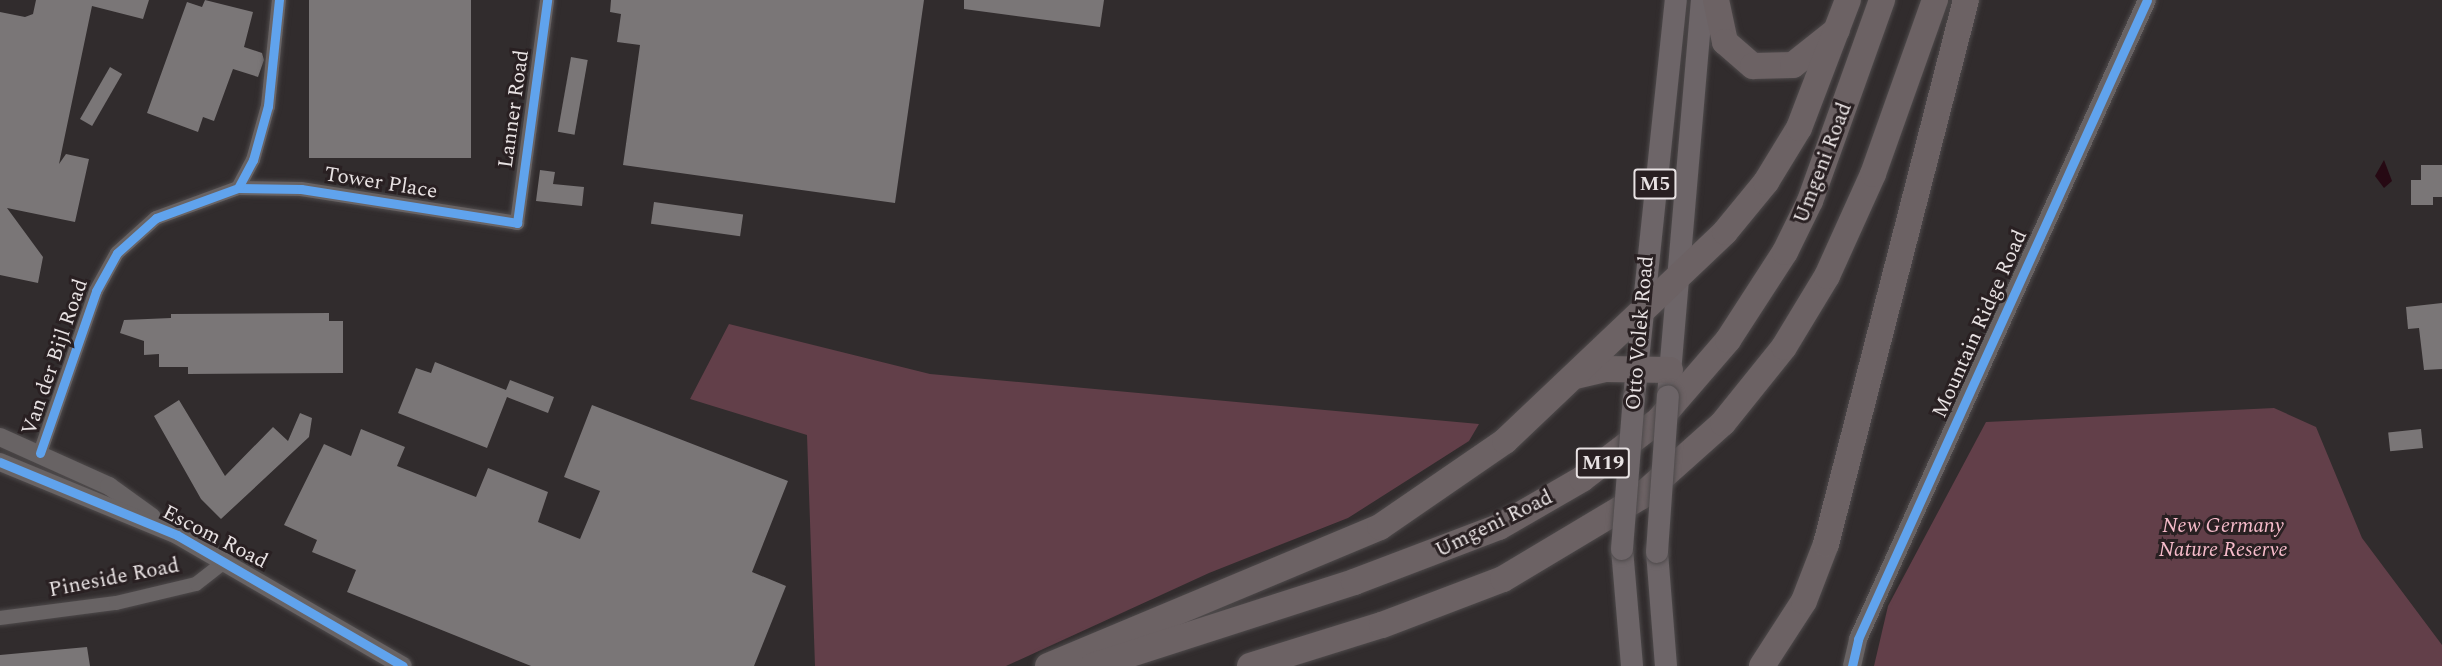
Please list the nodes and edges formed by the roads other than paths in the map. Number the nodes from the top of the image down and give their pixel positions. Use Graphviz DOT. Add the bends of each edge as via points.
graph roads {
  1 [pos="279,0"];
  2 [pos="547,0"];
  3 [pos="1676,0"];
  4 [pos="1702,0"];
  5 [pos="1716,0"];
  6 [pos="1848,0"];
  7 [pos="1882,0"];
  8 [pos="1935,0"];
  9 [pos="1966,0"];
  10 [pos="2147,0"];
  11 [pos="1837,30"];
  12 [pos="238,188"];
  13 [pos="517,223"];
  14 [pos="1678,277"];
  15 [pos="1641,310"];
  16 [pos="1637,369"];
  17 [pos="1670,370"];
  18 [pos="1575,376"];
  19 [pos="0,437"];
  20 [pos="40,453"];
  21 [pos="0,462"];
  22 [pos="177,535"];
  23 [pos="227,560"];
  24 [pos="0,618"];
  25 [pos="403,666"];
  26 [pos="1048,666"];
  27 [pos="1094,666"];
  28 [pos="1250,666"];
  29 [pos="1632,666"];
  30 [pos="1666,666"];
  31 [pos="1762,666"];
  32 [pos="1852,666"];
  1 -- 12 [label="street" via="268,106 253,160"];
  2 -- 13 [label="street, Lanner Road"];
  3 -- 15 [label="main road, Otto Volek Road / M5"];
  4 -- 14 [label="main road, Otto Volek Road / M5"];
  5 -- 11 [label="highway" via="1725,42 1753,66 1793,65"];
  6 -- 11 [label="highway"];
  7 -- 27 [label="highway, Umgeni Road / M19" via="1810,201 1785,252 1728,340 1659,420 1582,479 1499,527 1354,582"];
  8 -- 28 [label="highway, M19" via="1873,174 1827,276 1784,347 1723,423 1640,497 1503,579 1382,625"];
  9 -- 31 [label="highway" via="1826,544 1804,601"];
  10 -- 32 [label="street, Mountain Ridge Road" via="1857,639"];
  11 -- 14 [label="highway" via="1799,128 1766,182"];
  12 -- 13 [label="street, Tower Place" via="301,189"];
  12 -- 20 [label="street, Van der Bijl Road" via="156,218 117,253 96,291"];
  14 -- 15 [label="highway"];
  14 -- 17 [label="main road, Otto Volek Road / M5"];
  15 -- 16 [label="main road, Otto Volek Road / M5"];
  15 -- 18 [label="highway"];
  16 -- 17 [label="highway"];
  16 -- 18 [label="highway"];
  16 -- 29 [label="main road, Otto Volek Road / M5, bridge" via="1622,549"];
  17 -- 30 [label="main road, Otto Volek Road / M5, bridge" via="1656,552"];
  18 -- 26 [label="highway" via="1475,466 1380,527"];
  19 -- 20 [label="street, Escom Road"];
  20 -- 22 [label="street, Escom Road" via="109,486"];
  21 -- 22 [label="street, Escom Road"];
  22 -- 23 [label="street, Escom Road"];
  23 -- 24 [label="street, Pineside Road" via="196,584 116,603"];
  23 -- 25 [label="street, Escom Road"];
}
